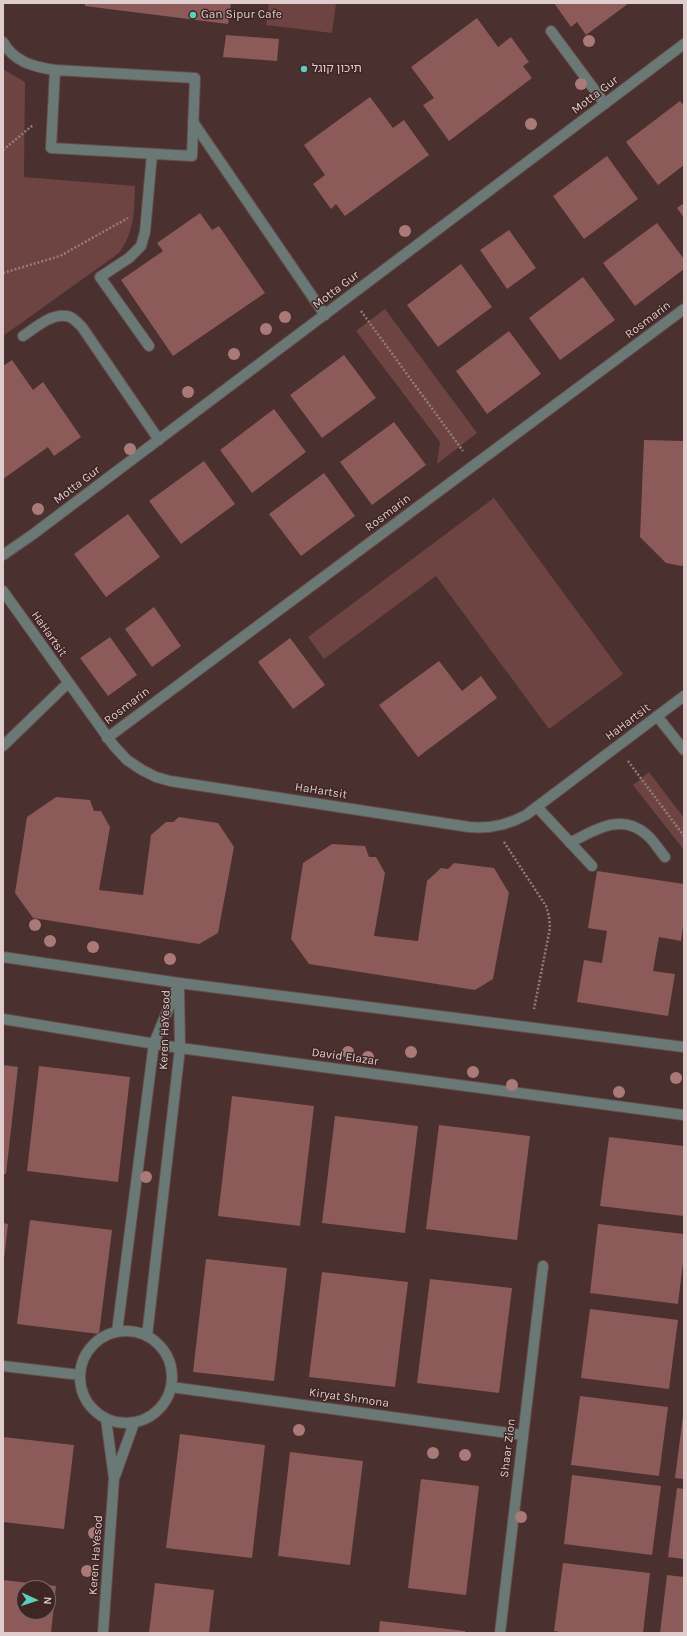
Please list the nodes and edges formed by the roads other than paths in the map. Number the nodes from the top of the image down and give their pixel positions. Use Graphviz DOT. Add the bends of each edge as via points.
graph roads {
  1 [pos="551,31"];
  2 [pos="3,42"];
  3 [pos="684,44"];
  4 [pos="56,70"];
  5 [pos="605,104"];
  6 [pos="193,122"];
  7 [pos="152,154"];
  8 [pos="684,309"];
  9 [pos="325,314"];
  10 [pos="23,336"];
  11 [pos="149,346"];
  12 [pos="159,440"];
  13 [pos="3,555"];
  14 [pos="3,591"];
  15 [pos="68,683"];
  16 [pos="684,696"];
  17 [pos="657,716"];
  18 [pos="107,738"];
  19 [pos="3,746"];
  20 [pos="684,750"];
  21 [pos="537,807"];
  22 [pos="570,843"];
  23 [pos="664,857"];
  24 [pos="592,866"];
  25 [pos="3,957"];
  26 [pos="179,983"];
  27 [pos="3,1019"];
  28 [pos="154,1043"];
  29 [pos="180,1048"];
  30 [pos="684,1048"];
  31 [pos="684,1115"];
  32 [pos="543,1266"];
  33 [pos="117,1332"];
  34 [pos="147,1336"];
  35 [pos="3,1366"];
  36 [pos="80,1375"];
  37 [pos="171,1387"];
  38 [pos="106,1419"];
  39 [pos="134,1423"];
  40 [pos="523,1435"];
  41 [pos="114,1478"];
  42 [pos="103,1633"];
  43 [pos="500,1633"];
  1 -- 5 [label="street"];
  2 -- 4 [label="street" via="21,61"];
  3 -- 5 [label="street, Motta Gur"];
  4 -- 6 [label="street" via="195,78"];
  4 -- 7 [label="street" via="51,148"];
  5 -- 9 [label="street, Motta Gur"];
  6 -- 7 [label="street" via="192,156"];
  6 -- 9 [label="street"];
  7 -- 11 [label="street" via="145,232 141,246 129,258 100,277"];
  8 -- 18 [label="street, Rosmarin"];
  9 -- 12 [label="street, Motta Gur"];
  10 -- 12 [label="street" via="53,317 72,318 82,326"];
  12 -- 13 [label="street, Motta Gur"];
  14 -- 15 [label="street, HaHartsit"];
  15 -- 18 [label="street, HaHartsit"];
  15 -- 19 [label="street"];
  16 -- 17 [label="street, HaHartsit"];
  17 -- 20 [label="street"];
  17 -- 21 [label="street, HaHartsit"];
  18 -- 21 [label="street, HaHartsit" via="134,766 163,779 469,827 494,827 514,821"];
  21 -- 22 [label="street"];
  22 -- 23 [label="street" via="606,825 625,824 647,835"];
  22 -- 24 [label="street"];
  25 -- 26 [label="street"];
  26 -- 28 [label="street, Keren HaYesod"];
  26 -- 29 [label="street, Keren HaYesod"];
  26 -- 30 [label="street"];
  27 -- 28 [label="street, David Elazar"];
  28 -- 29 [label="street, David Elazar"];
  28 -- 33 [label="street, Keren HaYesod"];
  29 -- 31 [label="street, David Elazar"];
  29 -- 34 [label="street, Keren HaYesod"];
  32 -- 40 [label="street, Shaar Zion"];
  33 -- 34 [label="street"];
  33 -- 36 [label="street" via="91,1347"];
  34 -- 37 [label="street" via="159,1345 168,1358 172,1372"];
  35 -- 36 [label="street"];
  36 -- 38 [label="street" via="87,1401"];
  37 -- 39 [label="street" via="158,1411 147,1419"];
  37 -- 40 [label="street, Kiryat Shmona"];
  38 -- 39 [label="street"];
  38 -- 41 [label="street, Keren HaYesod"];
  39 -- 41 [label="street, Keren HaYesod"];
  40 -- 43 [label="street, Shaar Zion"];
  41 -- 42 [label="street, Keren HaYesod"];
}
